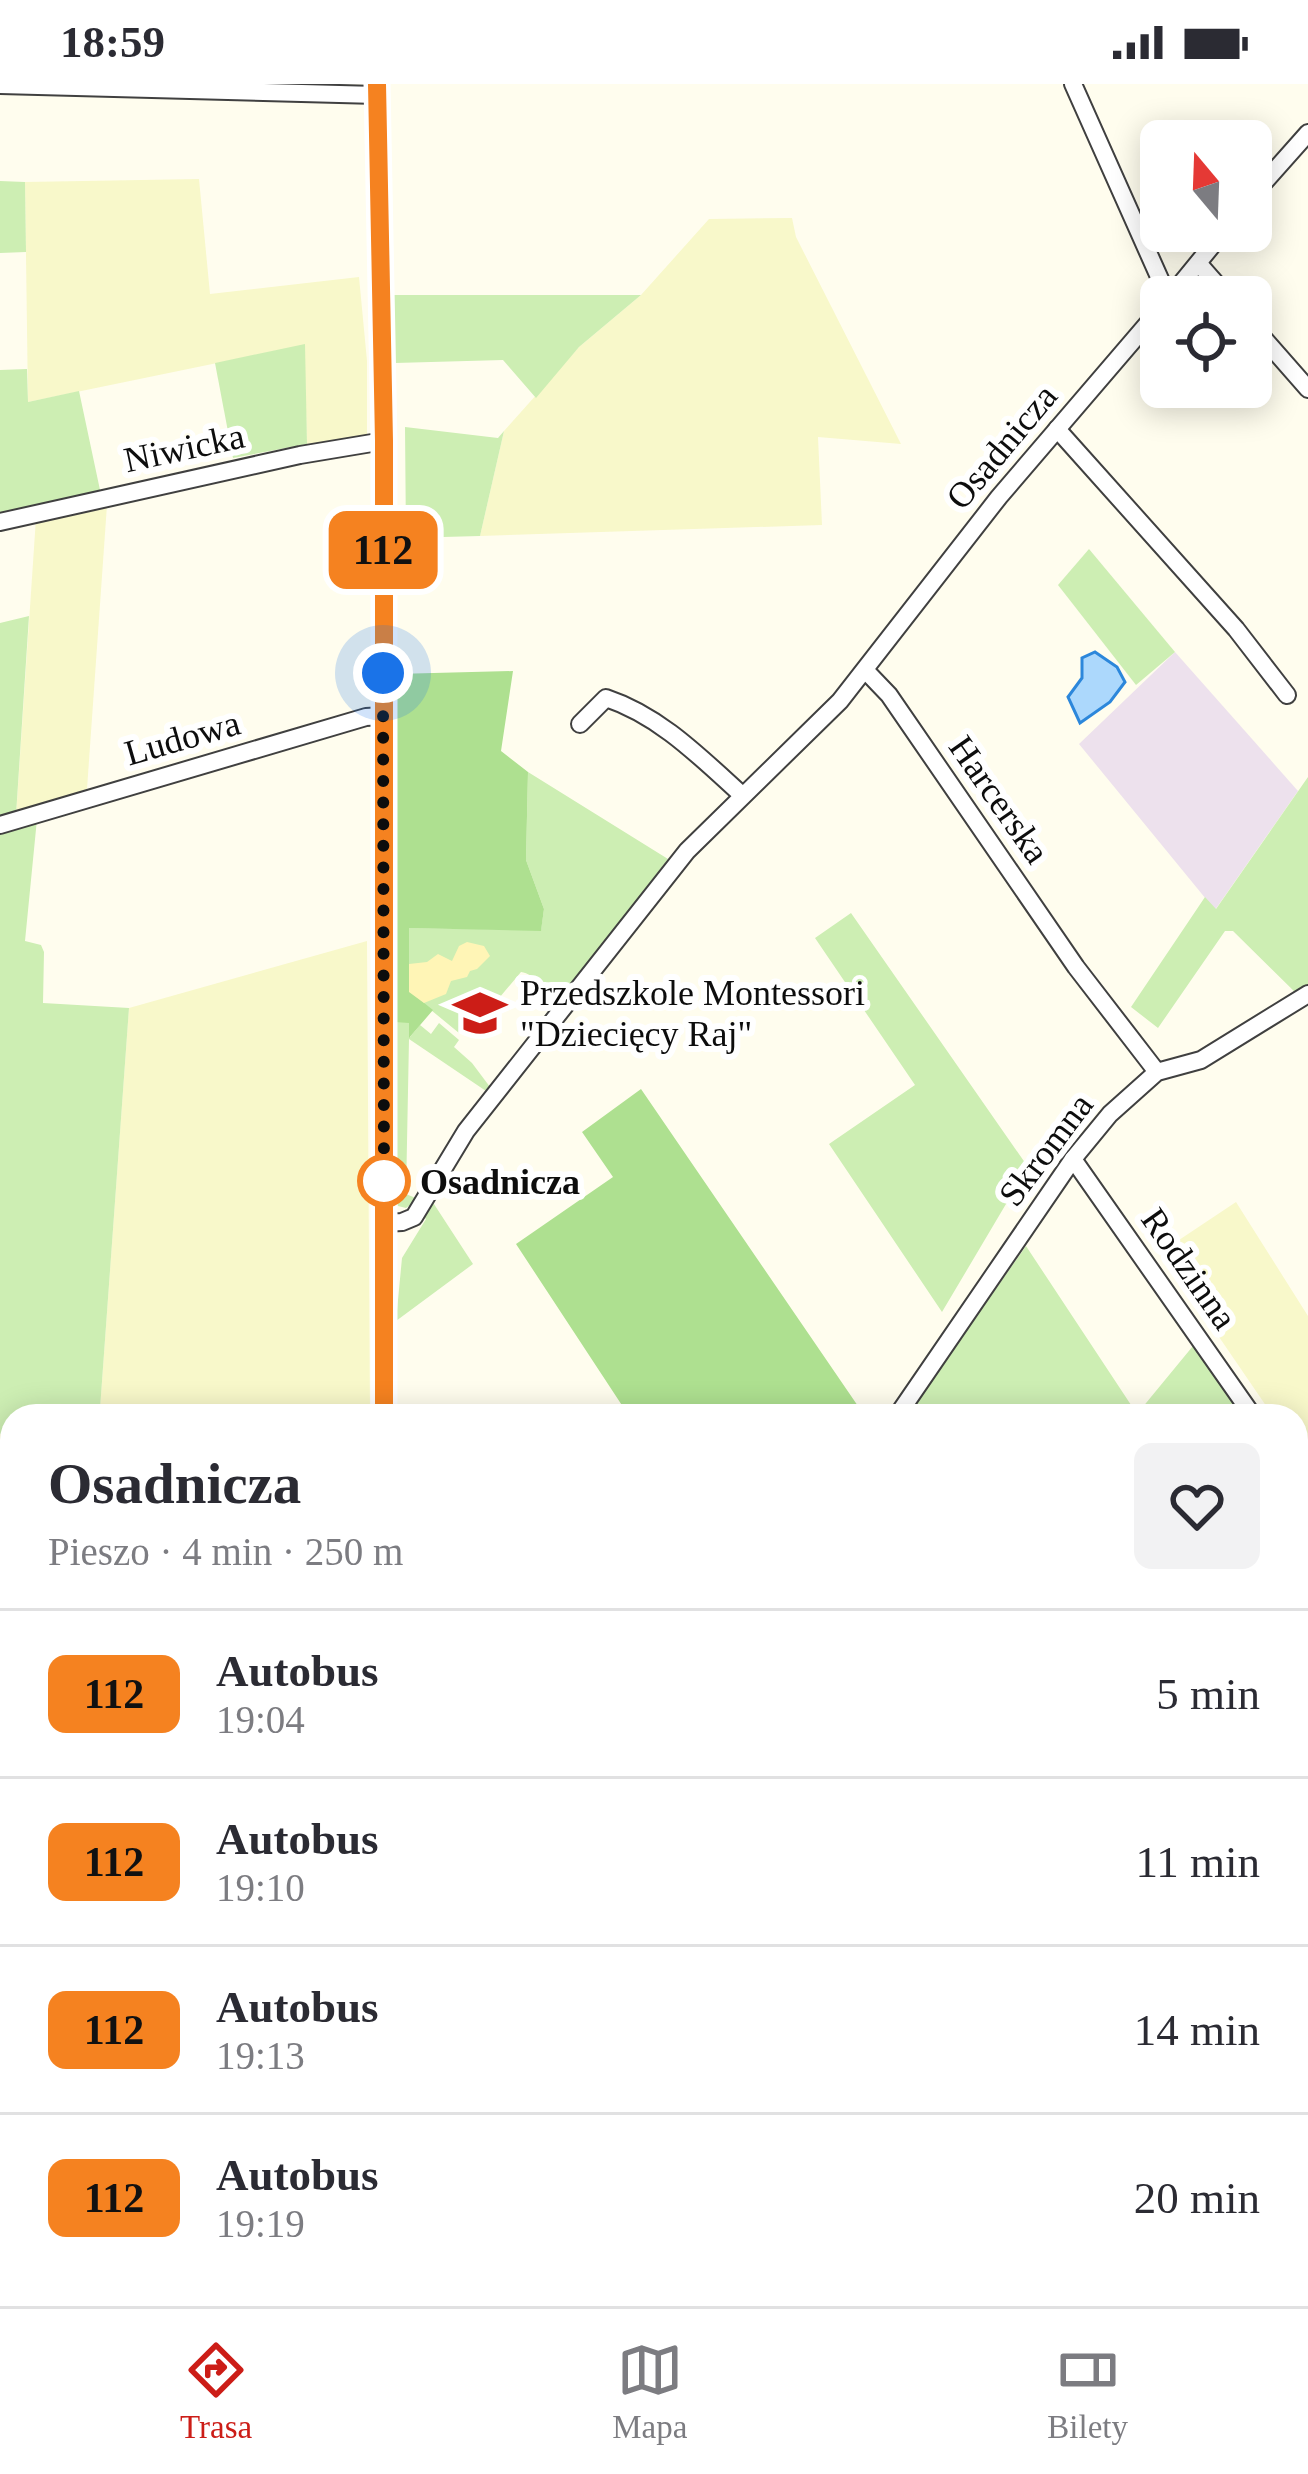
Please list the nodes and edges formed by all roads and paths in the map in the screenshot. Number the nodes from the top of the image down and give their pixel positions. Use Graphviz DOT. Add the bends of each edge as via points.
graph roads {
  1 [pos="1073,84"];
  2 [pos="0,85"];
  3 [pos="377,90"];
  4 [pos="1308,133"];
  5 [pos="1272,173"];
  6 [pos="1207,252"];
  7 [pos="1198,264"];
  8 [pos="1160,276"];
  9 [pos="1187,276"];
  10 [pos="1209,276"];
  11 [pos="1140,333"];
  12 [pos="1272,347"];
  13 [pos="1308,388"];
  14 [pos="1058,430"];
  15 [pos="384,441"];
  16 [pos="0,522"];
  17 [pos="866,671"];
  18 [pos="1287,695"];
  19 [pos="383,716"];
  20 [pos="580,724"];
  21 [pos="742,795"];
  22 [pos="0,826"];
  23 [pos="1308,994"];
  24 [pos="1157,1072"];
  25 [pos="1073,1159"];
  26 [pos="385,1223"];
  27 [pos="384,1404"];
  28 [pos="904,1404"];
  29 [pos="1245,1404"];
  1 -- 8 [label="street"];
  2 -- 3 [label="street"];
  3 -- 15 [label="street"];
  4 -- 5 [label="street"];
  6 -- 7 [label="street"];
  7 -- 9 [label="street"];
  7 -- 10 [label="street"];
  11 -- 14 [label="street, Osadnicza"];
  12 -- 13 [label="street"];
  14 -- 17 [label="street, Osadnicza"];
  14 -- 18 [label="street"];
  15 -- 16 [label="street, Niwicka"];
  15 -- 19 [label="street"];
  17 -- 21 [label="street, Osadnicza"];
  17 -- 24 [label="street, Harcerska"];
  19 -- 22 [label="street, Ludowa"];
  19 -- 26 [label="street"];
  20 -- 21 [label="street" via="606,698 634,708"];
  21 -- 26 [label="street, Osadnicza" via="687,851 507,1077 414,1217"];
  23 -- 24 [label="street, Skromna" via="1201,1060"];
  24 -- 25 [label="street, Skromna"];
  25 -- 28 [label="street, Skromna"];
  25 -- 29 [label="street, Rodzinna"];
  26 -- 27 [label="street"];
}
